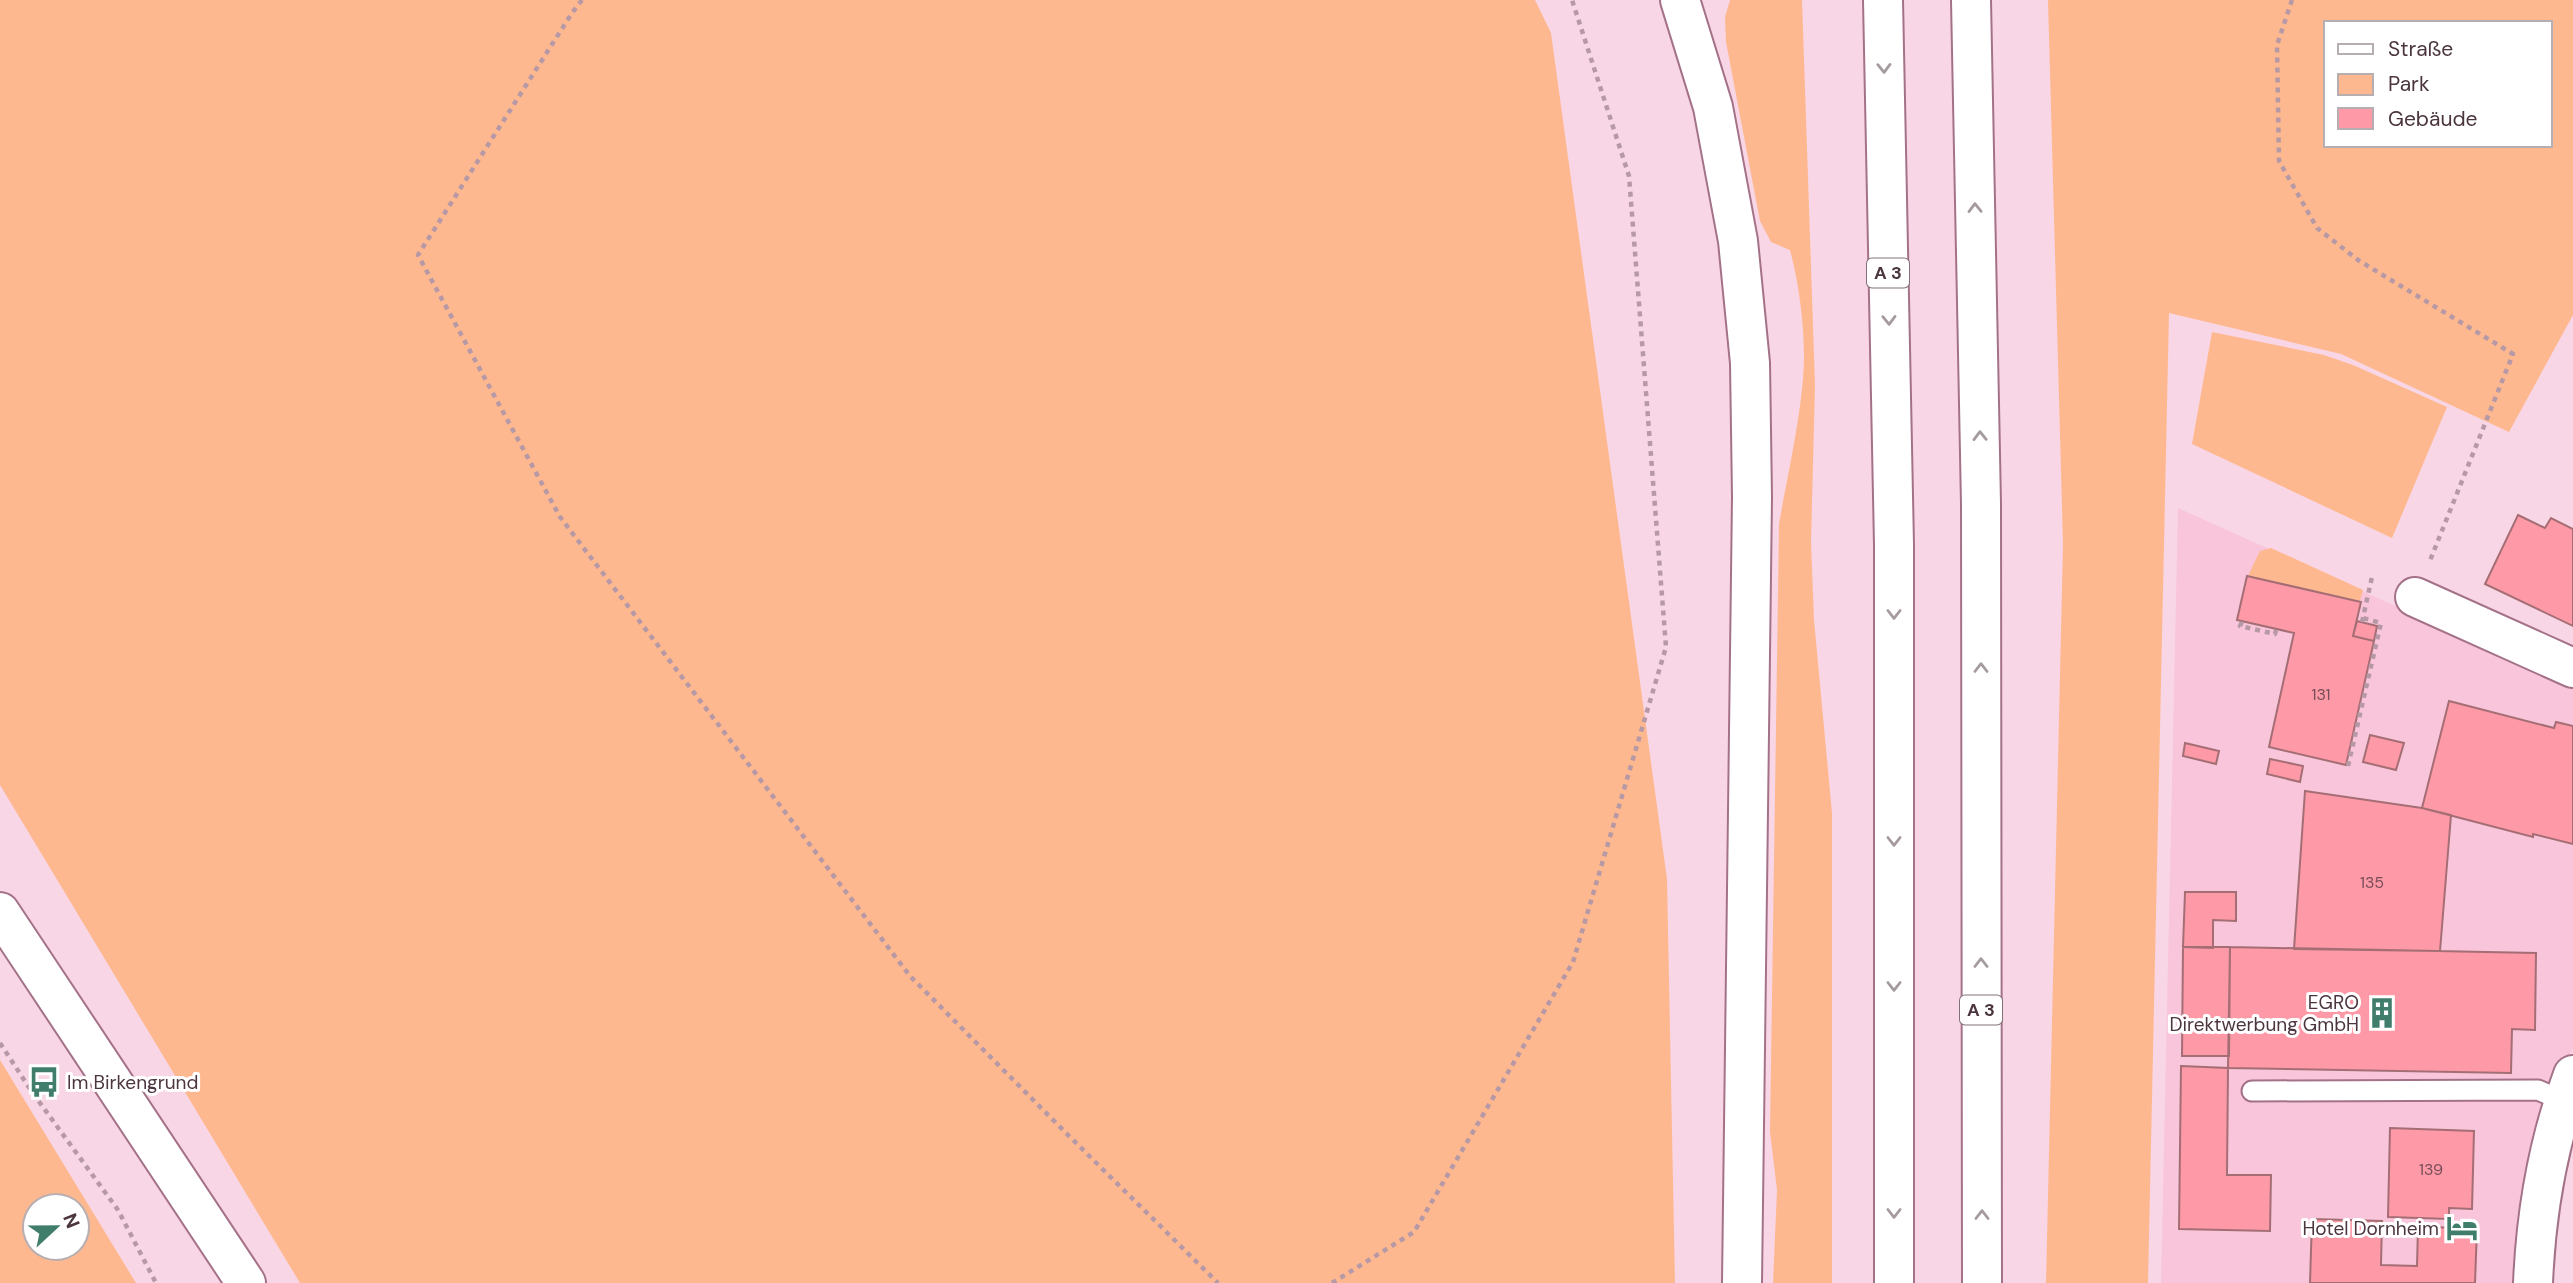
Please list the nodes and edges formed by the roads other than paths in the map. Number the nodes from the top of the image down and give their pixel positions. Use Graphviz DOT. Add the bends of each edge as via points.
graph roads {
  1 [pos="1680,0"];
  2 [pos="1883,0"];
  3 [pos="1972,0"];
  4 [pos="2415,597"];
  5 [pos="2573,668"];
  6 [pos="0,912"];
  7 [pos="2252,1091"];
  8 [pos="2570,1095"];
  9 [pos="246,1283"];
  10 [pos="1742,1283"];
  11 [pos="1894,1283"];
  12 [pos="1982,1283"];
  13 [pos="2533,1283"];
  1 -- 10 [label="main road" via="1715,120 1738,241 1749,363 1752,497"];
  2 -- 11 [label="main road, A 3, one-way" via="1894,545"];
  12 -- 3 [label="main road, A 3, one-way" via="1981,504"];
  4 -- 5 [label="main road"];
  6 -- 9 [label="main road"];
  7 -- 8 [label="lane" via="2538,1090"];
  8 -- 13 [label="main road" via="2548,1160"];
}
